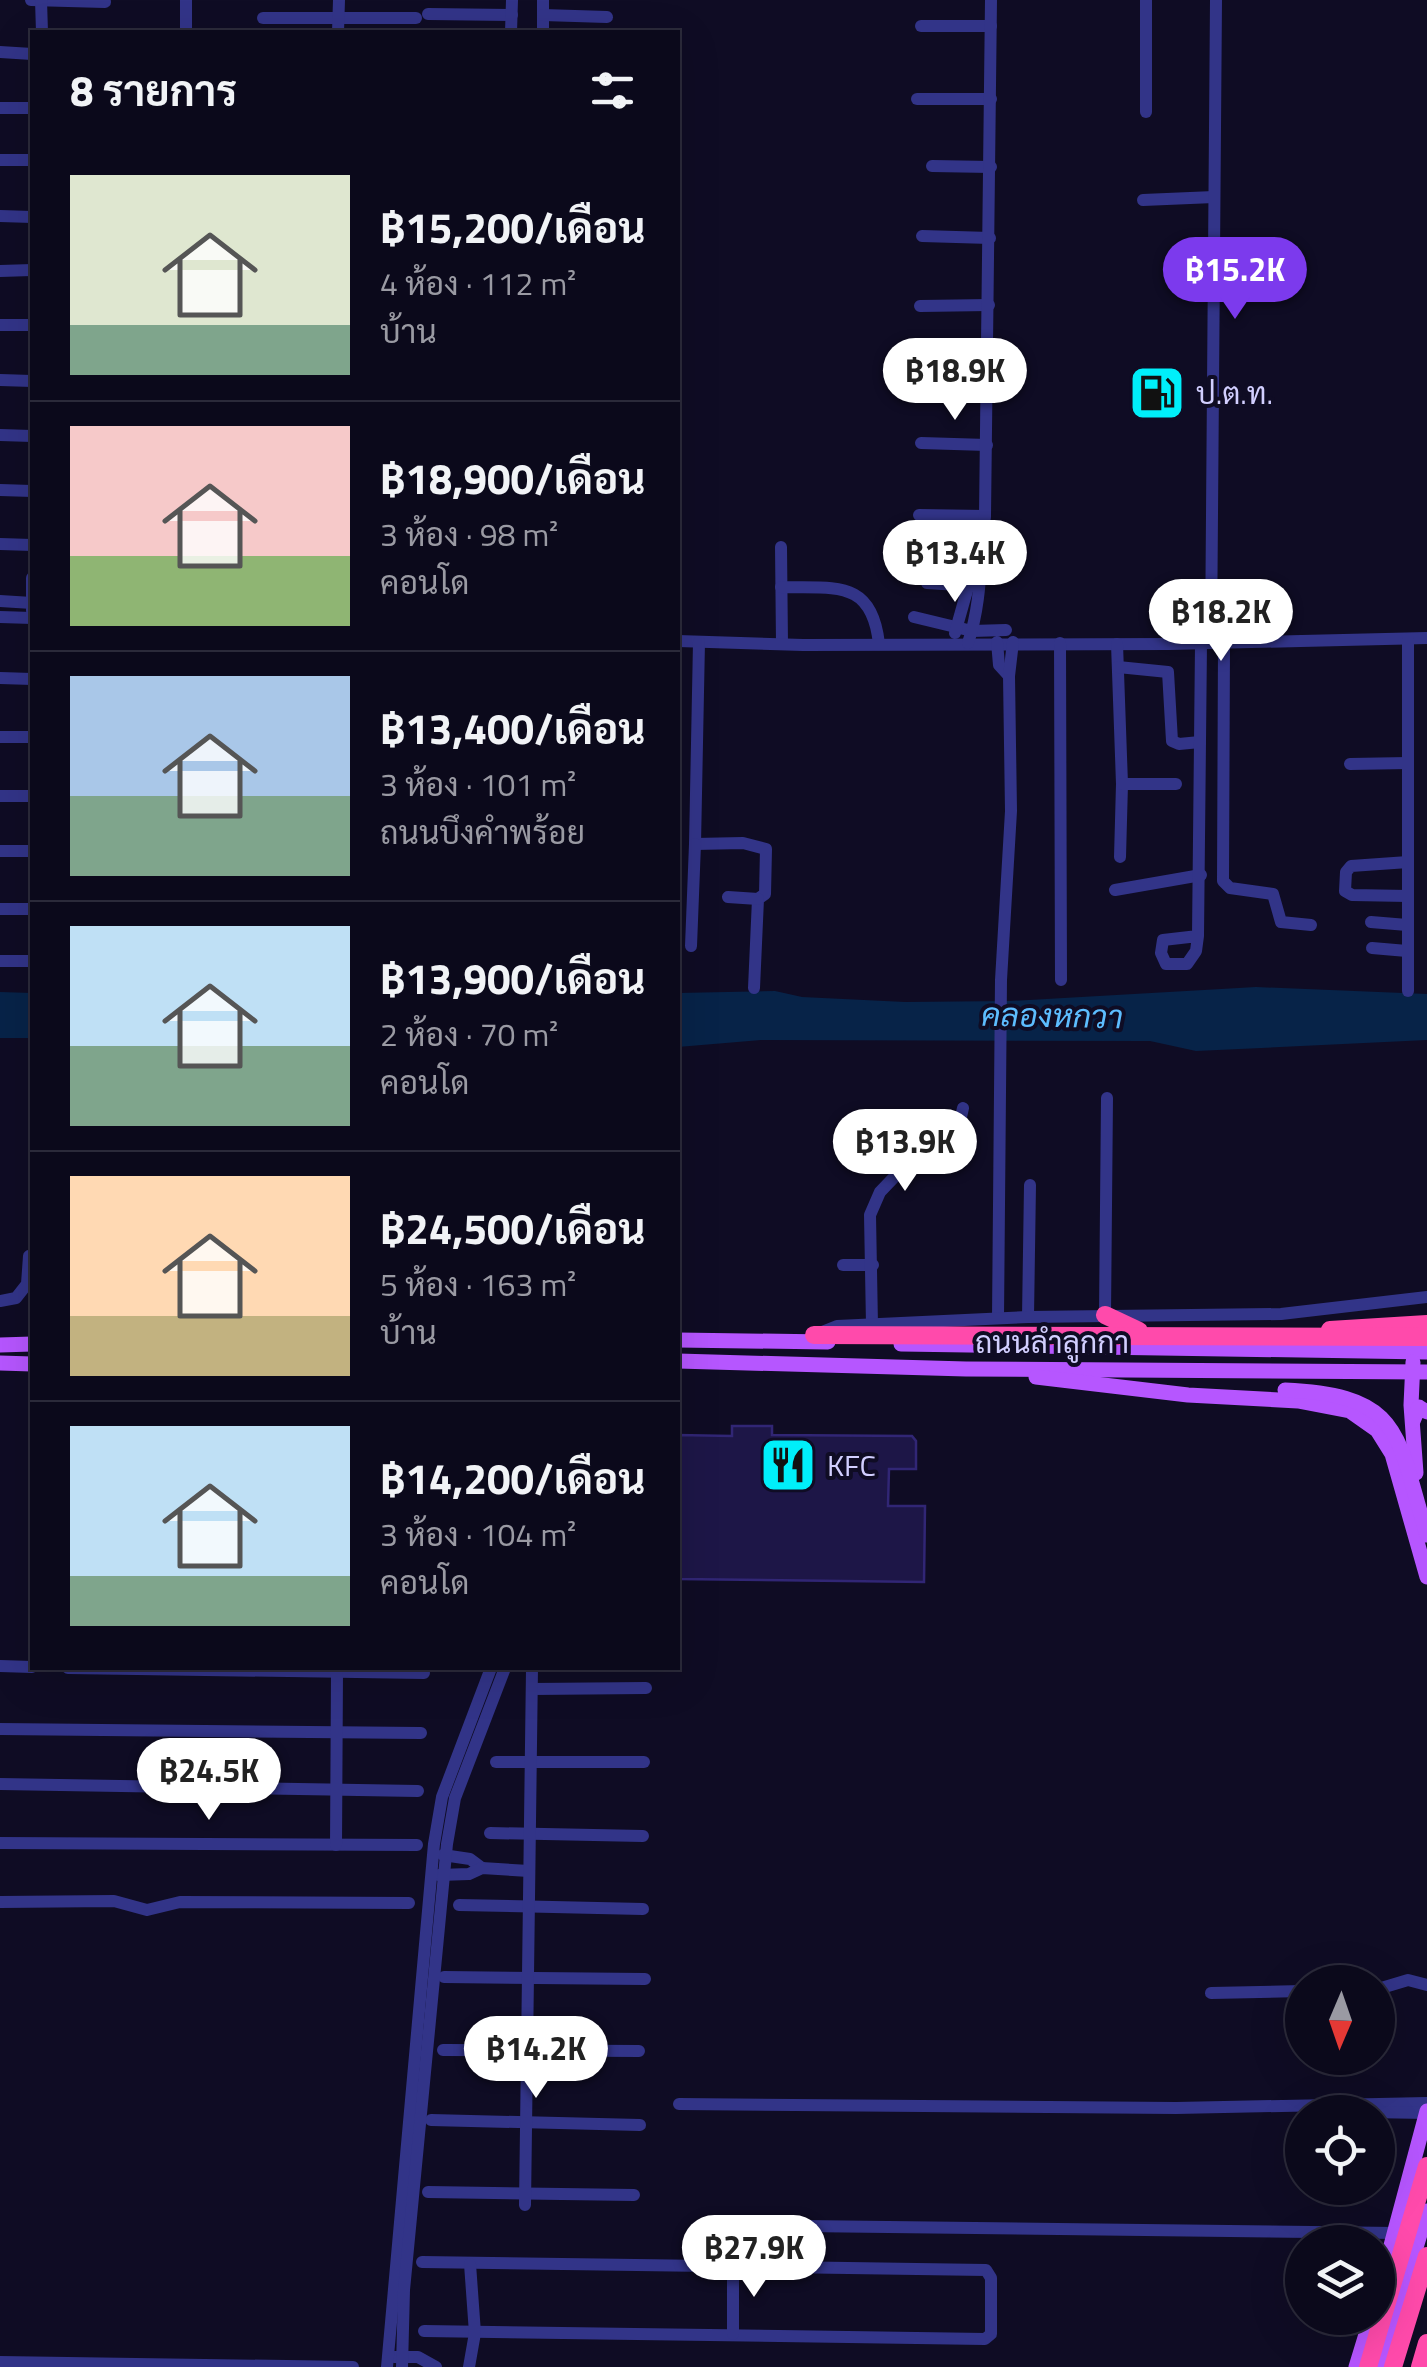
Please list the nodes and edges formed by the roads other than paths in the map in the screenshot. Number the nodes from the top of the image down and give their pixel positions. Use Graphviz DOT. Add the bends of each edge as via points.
graph roads {
  1 [pos="31,0"];
  2 [pos="41,0"];
  3 [pos="186,0"];
  4 [pos="339,0"];
  5 [pos="543,0"];
  6 [pos="991,0"];
  7 [pos="1146,0"];
  8 [pos="1216,0"];
  9 [pos="105,2"];
  10 [pos="512,7"];
  11 [pos="543,15"];
  12 [pos="607,17"];
  13 [pos="263,18"];
  14 [pos="339,25"];
  15 [pos="920,26"];
  16 [pos="991,26"];
  17 [pos="42,30"];
  18 [pos="186,30"];
  19 [pos="543,30"];
  20 [pos="0,52"];
  21 [pos="30,54"];
  22 [pos="917,98"];
  23 [pos="991,99"];
  24 [pos="0,108"];
  25 [pos="30,108"];
  26 [pos="1146,112"];
  27 [pos="0,160"];
  28 [pos="30,160"];
  29 [pos="932,166"];
  30 [pos="991,166"];
  31 [pos="1214,197"];
  32 [pos="1143,200"];
  33 [pos="0,216"];
  34 [pos="30,217"];
  35 [pos="922,236"];
  36 [pos="990,238"];
  37 [pos="30,270"];
  38 [pos="0,271"];
  39 [pos="988,305"];
  40 [pos="920,306"];
  41 [pos="30,324"];
  42 [pos="0,325"];
  43 [pos="918,373"];
  44 [pos="986,375"];
  45 [pos="0,380"];
  46 [pos="30,380"];
  47 [pos="0,436"];
  48 [pos="30,436"];
  49 [pos="921,443"];
  50 [pos="987,445"];
  51 [pos="0,490"];
  52 [pos="30,490"];
  53 [pos="918,515"];
  54 [pos="986,516"];
  55 [pos="0,544"];
  56 [pos="30,544"];
  57 [pos="781,547"];
  58 [pos="926,583"];
  59 [pos="974,586"];
  60 [pos="781,588"];
  61 [pos="0,601"];
  62 [pos="30,603"];
  63 [pos="30,615"];
  64 [pos="0,617"];
  65 [pos="966,634"];
  66 [pos="1005,638"];
  67 [pos="1427,638"];
  68 [pos="1408,639"];
  69 [pos="680,641"];
  70 [pos="699,642"];
  71 [pos="1060,642"];
  72 [pos="1212,643"];
  73 [pos="782,644"];
  74 [pos="879,644"];
  75 [pos="916,644"];
  76 [pos="1117,644"];
  77 [pos="1118,667"];
  78 [pos="0,678"];
  79 [pos="30,679"];
  80 [pos="30,736"];
  81 [pos="0,737"];
  82 [pos="1200,742"];
  83 [pos="1408,763"];
  84 [pos="1350,764"];
  85 [pos="1122,784"];
  86 [pos="1176,784"];
  87 [pos="0,796"];
  88 [pos="30,796"];
  89 [pos="695,844"];
  90 [pos="0,851"];
  91 [pos="30,851"];
  92 [pos="1120,857"];
  93 [pos="1408,862"];
  94 [pos="1201,875"];
  95 [pos="1115,890"];
  96 [pos="1408,896"];
  97 [pos="728,898"];
  98 [pos="758,899"];
  99 [pos="0,909"];
  100 [pos="30,909"];
  101 [pos="1370,922"];
  102 [pos="1311,925"];
  103 [pos="1407,925"];
  104 [pos="1198,936"];
  105 [pos="690,946"];
  106 [pos="1372,948"];
  107 [pos="1408,950"];
  108 [pos="0,961"];
  109 [pos="30,961"];
  110 [pos="1061,980"];
  111 [pos="754,988"];
  112 [pos="1408,991"];
  113 [pos="1107,1098"];
  114 [pos="962,1108"];
  115 [pos="1030,1185"];
  116 [pos="29,1256"];
  117 [pos="843,1265"];
  118 [pos="873,1265"];
  119 [pos="1427,1297"];
  120 [pos="0,1301"];
  121 [pos="1105,1316"];
  122 [pos="1028,1317"];
  123 [pos="998,1318"];
  124 [pos="872,1324"];
  125 [pos="1427,1324"];
  126 [pos="1144,1334"];
  127 [pos="814,1336"];
  128 [pos="1280,1336"];
  129 [pos="680,1340"];
  130 [pos="789,1342"];
  131 [pos="0,1344"];
  132 [pos="30,1344"];
  133 [pos="1422,1349"];
  134 [pos="1313,1352"];
  135 [pos="680,1361"];
  136 [pos="0,1363"];
  137 [pos="30,1364"];
  138 [pos="1001,1369"];
  139 [pos="1313,1372"];
  140 [pos="1422,1376"];
  141 [pos="1055,1380"];
  142 [pos="1427,1412"];
  143 [pos="1412,1425"];
  144 [pos="1427,1532"];
  145 [pos="1427,1577"];
  146 [pos="0,1666"];
  147 [pos="30,1667"];
  148 [pos="176,1670"];
  149 [pos="492,1670"];
  150 [pos="504,1670"];
  151 [pos="532,1670"];
  152 [pos="337,1673"];
  153 [pos="424,1673"];
  154 [pos="646,1688"];
  155 [pos="532,1689"];
  156 [pos="486,1703"];
  157 [pos="0,1729"];
  158 [pos="336,1732"];
  159 [pos="421,1733"];
  160 [pos="496,1762"];
  161 [pos="530,1762"];
  162 [pos="644,1762"];
  163 [pos="0,1784"];
  164 [pos="337,1788"];
  165 [pos="418,1791"];
  166 [pos="490,1833"];
  167 [pos="530,1834"];
  168 [pos="644,1836"];
  169 [pos="0,1842"];
  170 [pos="336,1845"];
  171 [pos="417,1845"];
  172 [pos="440,1855"];
  173 [pos="482,1868"];
  174 [pos="529,1871"];
  175 [pos="438,1875"];
  176 [pos="0,1902"];
  177 [pos="409,1903"];
  178 [pos="459,1906"];
  179 [pos="529,1906"];
  180 [pos="642,1908"];
  181 [pos="444,1977"];
  182 [pos="528,1978"];
  183 [pos="645,1979"];
  184 [pos="1395,1984"];
  185 [pos="1427,1985"];
  186 [pos="1285,1992"];
  187 [pos="1211,1994"];
  188 [pos="442,2050"];
  189 [pos="527,2050"];
  190 [pos="639,2052"];
  191 [pos="1395,2102"];
  192 [pos="1427,2103"];
  193 [pos="679,2104"];
  194 [pos="1285,2107"];
  195 [pos="1395,2112"];
  196 [pos="1427,2112"];
  197 [pos="431,2120"];
  198 [pos="526,2122"];
  199 [pos="640,2125"];
  200 [pos="1427,2166"];
  201 [pos="428,2192"];
  202 [pos="634,2195"];
  203 [pos="525,2199"];
  204 [pos="407,2201"];
  205 [pos="1427,2211"];
  206 [pos="801,2226"];
  207 [pos="1396,2233"];
  208 [pos="1395,2236"];
  209 [pos="1427,2256"];
  210 [pos="422,2262"];
  211 [pos="470,2264"];
  212 [pos="732,2266"];
  213 [pos="424,2332"];
  214 [pos="475,2332"];
  215 [pos="733,2334"];
  216 [pos="1366,2335"];
  217 [pos="1365,2338"];
  218 [pos="1427,2343"];
  219 [pos="0,2362"];
  220 [pos="387,2362"];
  221 [pos="402,2362"];
  222 [pos="302,2366"];
  223 [pos="353,2367"];
  224 [pos="436,2367"];
  225 [pos="469,2367"];
  226 [pos="1356,2367"];
  227 [pos="1367,2367"];
  228 [pos="1380,2367"];
  229 [pos="1393,2367"];
  230 [pos="1420,2367"];
  1 -- 2 [label="street"];
  2 -- 9 [label="street"];
  2 -- 17 [label="street"];
  3 -- 18 [label="street"];
  4 -- 14 [label="street"];
  5 -- 11 [label="street"];
  6 -- 16 [label="street"];
  7 -- 26 [label="street"];
  8 -- 31 [label="street"];
  10 -- 14 [label="street"];
  11 -- 12 [label="street"];
  11 -- 19 [label="street"];
  13 -- 14 [label="street"];
  15 -- 16 [label="street"];
  16 -- 23 [label="street"];
  20 -- 21 [label="street"];
  22 -- 23 [label="street"];
  23 -- 30 [label="street"];
  24 -- 25 [label="street"];
  27 -- 28 [label="street"];
  29 -- 30 [label="street"];
  30 -- 36 [label="street"];
  31 -- 32 [label="street"];
  31 -- 72 [label="street"];
  33 -- 34 [label="street"];
  35 -- 36 [label="street"];
  36 -- 39 [label="street"];
  37 -- 38 [label="street"];
  39 -- 40 [label="street"];
  39 -- 44 [label="street"];
  41 -- 42 [label="street"];
  43 -- 44 [label="street"];
  44 -- 50 [label="street"];
  45 -- 46 [label="street"];
  47 -- 48 [label="street"];
  49 -- 50 [label="street"];
  50 -- 54 [label="street"];
  51 -- 52 [label="street"];
  53 -- 54 [label="street"];
  54 -- 59 [label="street"];
  55 -- 56 [label="street"];
  57 -- 60 [label="street"];
  58 -- 59 [label="street"];
  59 -- 65 [label="street"];
  60 -- 73 [label="street"];
  60 -- 74 [label="street" via="862,596"];
  61 -- 62 [label="street"];
  63 -- 64 [label="street"];
  65 -- 66 [label="street"];
  65 -- 75 [label="street" via="951,643"];
  65 -- 75 [label="street" via="918,618"];
  66 -- 71 [label="street"];
  66 -- 123 [label="street" via="999,665 1009,676 1011,811 999,1064"];
  67 -- 68 [label="street"];
  68 -- 72 [label="street"];
  68 -- 83 [label="street"];
  69 -- 70 [label="street"];
  70 -- 73 [label="street"];
  70 -- 89 [label="street"];
  71 -- 76 [label="street"];
  71 -- 110 [label="street"];
  72 -- 76 [label="street"];
  72 -- 82 [label="street"];
  72 -- 102 [label="street" via="1223,880 1230,888 1273,894 1281,922"];
  73 -- 74 [label="street"];
  74 -- 75 [label="street"];
  76 -- 77 [label="street"];
  77 -- 82 [label="street" via="1168,672 1172,741"];
  77 -- 85 [label="street"];
  78 -- 79 [label="street"];
  80 -- 81 [label="street"];
  82 -- 94 [label="street"];
  83 -- 84 [label="street"];
  83 -- 93 [label="street"];
  85 -- 86 [label="street"];
  85 -- 92 [label="street"];
  87 -- 88 [label="street"];
  89 -- 98 [label="street" via="766,848 765,894"];
  89 -- 105 [label="street"];
  90 -- 91 [label="street"];
  93 -- 96 [label="street"];
  93 -- 96 [label="street" via="1351,866 1345,891"];
  94 -- 95 [label="street"];
  94 -- 104 [label="street"];
  96 -- 103 [label="street"];
  97 -- 98 [label="street"];
  98 -- 111 [label="street"];
  99 -- 100 [label="street"];
  101 -- 103 [label="street"];
  103 -- 107 [label="street"];
  106 -- 107 [label="street"];
  107 -- 112 [label="street"];
  108 -- 109 [label="street"];
  113 -- 121 [label="street"];
  114 -- 118 [label="street" via="951,1162 902,1170 880,1192 870,1215"];
  115 -- 122 [label="street"];
  116 -- 120 [label="street" via="27,1284 16,1298"];
  117 -- 118 [label="street"];
  118 -- 124 [label="street"];
  119 -- 121 [label="street" via="1282,1314"];
  121 -- 122 [label="street"];
  121 -- 126 [label="highway"];
  122 -- 123 [label="street"];
  123 -- 124 [label="street"];
  124 -- 127 [label="street" via="837,1326"];
  125 -- 128 [label="highway"];
  126 -- 127 [label="highway"];
  126 -- 128 [label="highway"];
  127 -- 130 [label="main road"];
  128 -- 133 [label="highway"];
  129 -- 130 [label="main road, ถนนลำลูกกา"];
  130 -- 134 [label="main road, ถนนลำลูกกา"];
  131 -- 132 [label="main road"];
  133 -- 134 [label="main road, ถนนลำลูกกา"];
  133 -- 140 [label="main road"];
  134 -- 139 [label="main road"];
  135 -- 138 [label="main road, ถนนลำลูกกา"];
  136 -- 137 [label="main road"];
  138 -- 139 [label="main road, ถนนลำลูกกา"];
  138 -- 141 [label="main road"];
  139 -- 140 [label="main road, ถนนลำลูกกา"];
  140 -- 143 [label="main road"];
  141 -- 144 [label="main road" via="1322,1392 1356,1400 1394,1433"];
  141 -- 145 [label="main road" via="1350,1411 1376,1430 1392,1454"];
  142 -- 143 [label="main road" via="1415,1409"];
  143 -- 144 [label="main road"];
  146 -- 147 [label="street"];
  148 -- 152 [label="street"];
  149 -- 156 [label="street"];
  150 -- 156 [label="street"];
  151 -- 155 [label="street"];
  152 -- 153 [label="street"];
  152 -- 158 [label="street"];
  154 -- 155 [label="street"];
  155 -- 161 [label="street"];
  156 -- 172 [label="street" via="442,1797"];
  157 -- 158 [label="street"];
  158 -- 159 [label="street"];
  158 -- 164 [label="street"];
  160 -- 161 [label="street"];
  161 -- 162 [label="street"];
  161 -- 167 [label="street"];
  163 -- 164 [label="street"];
  164 -- 165 [label="street"];
  164 -- 170 [label="street"];
  166 -- 167 [label="street"];
  167 -- 168 [label="street"];
  167 -- 174 [label="street"];
  169 -- 170 [label="street"];
  170 -- 171 [label="street"];
  172 -- 173 [label="street"];
  172 -- 175 [label="street"];
  173 -- 174 [label="street"];
  173 -- 175 [label="street"];
  174 -- 179 [label="street"];
  175 -- 204 [label="street"];
  176 -- 177 [label="street" via="114,1901 147,1910 180,1902"];
  178 -- 179 [label="street"];
  179 -- 180 [label="street"];
  179 -- 182 [label="street"];
  181 -- 182 [label="street"];
  182 -- 183 [label="street"];
  182 -- 189 [label="street"];
  184 -- 185 [label="street"];
  186 -- 187 [label="street"];
  188 -- 189 [label="street"];
  189 -- 190 [label="street"];
  189 -- 198 [label="street"];
  191 -- 192 [label="street"];
  193 -- 194 [label="street"];
  195 -- 196 [label="street"];
  196 -- 207 [label="main road"];
  197 -- 198 [label="street"];
  198 -- 199 [label="street"];
  198 -- 203 [label="street"];
  200 -- 227 [label="highway"];
  201 -- 203 [label="street"];
  202 -- 203 [label="street"];
  204 -- 220 [label="street"];
  204 -- 221 [label="street"];
  205 -- 228 [label="main road"];
  206 -- 207 [label="street"];
  207 -- 208 [label="main road"];
  209 -- 229 [label="highway"];
  210 -- 211 [label="street"];
  211 -- 212 [label="street"];
  211 -- 214 [label="street"];
  212 -- 215 [label="street"];
  212 -- 215 [label="street" via="986,2270 991,2278 989,2338"];
  213 -- 214 [label="street"];
  214 -- 215 [label="street"];
  214 -- 225 [label="street"];
  216 -- 217 [label="main road"];
  217 -- 226 [label="main road"];
  217 -- 227 [label="main road"];
  218 -- 230 [label="highway"];
  219 -- 222 [label="street"];
  220 -- 221 [label="street"];
  221 -- 224 [label="street" via="418,2357"];
  222 -- 223 [label="street"];
}
